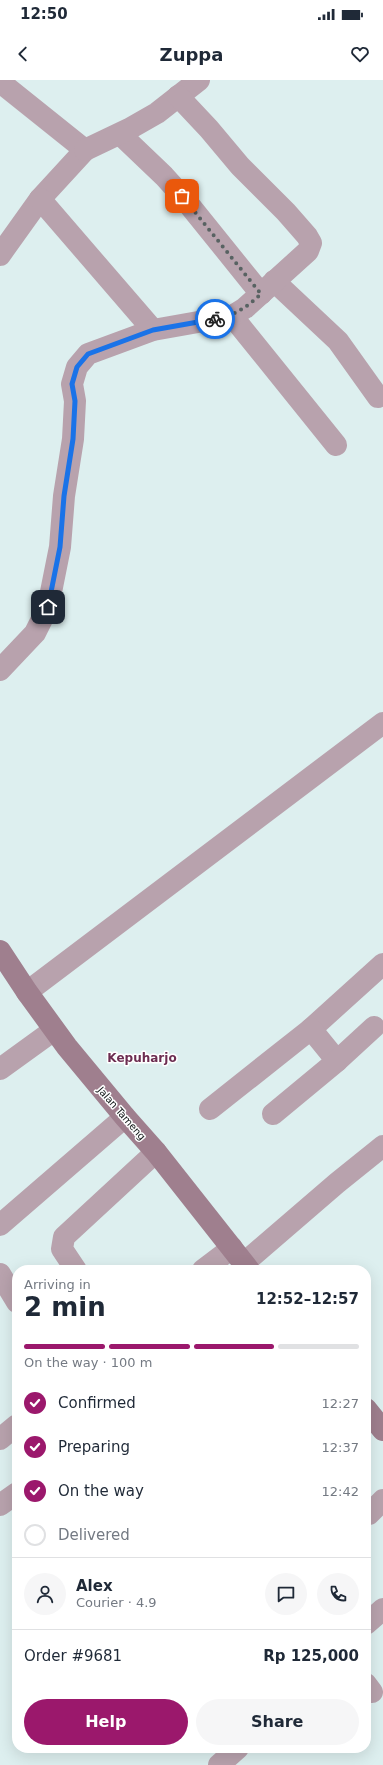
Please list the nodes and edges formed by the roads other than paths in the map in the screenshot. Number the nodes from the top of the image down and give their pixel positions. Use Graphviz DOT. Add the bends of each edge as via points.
graph roads {
  1 [pos="200,80"];
  2 [pos="0,82"];
  3 [pos="178,96"];
  4 [pos="120,134"];
  5 [pos="85,150"];
  6 [pos="40,199"];
  7 [pos="0,255"];
  8 [pos="268,288"];
  9 [pos="232,316"];
  10 [pos="153,330"];
  11 [pos="378,397"];
  12 [pos="336,445"];
  13 [pos="0,670"];
  14 [pos="383,723"];
  15 [pos="0,951"];
  16 [pos="383,964"];
  17 [pos="27,992"];
  18 [pos="380,1028"];
  19 [pos="312,1029"];
  20 [pos="54,1030"];
  21 [pos="337,1061"];
  22 [pos="0,1069"];
  23 [pos="210,1109"];
  24 [pos="273,1114"];
  25 [pos="125,1117"];
  26 [pos="383,1146"];
  27 [pos="156,1152"];
  28 [pos="0,1225"];
  29 [pos="242,1260"];
  30 [pos="73,1265"];
  31 [pos="222,1265"];
  32 [pos="0,1274"];
  33 [pos="12,1294"];
  34 [pos="371,1415"];
  35 [pos="12,1429"];
  36 [pos="383,1430"];
  37 [pos="0,1439"];
  38 [pos="12,1497"];
  39 [pos="0,1506"];
  40 [pos="383,1609"];
  41 [pos="371,1620"];
  42 [pos="232,1753"];
  43 [pos="219,1765"];
  1 -- 3 [label="street"];
  2 -- 5 [label="street"];
  3 -- 4 [label="street" via="157,113"];
  3 -- 8 [label="street" via="240,166 286,212 311,243 308,251"];
  4 -- 5 [label="street"];
  4 -- 8 [label="street"];
  5 -- 6 [label="street"];
  6 -- 7 [label="street"];
  6 -- 10 [label="street"];
  8 -- 9 [label="street"];
  8 -- 11 [label="street" via="338,341"];
  9 -- 10 [label="street"];
  9 -- 12 [label="street"];
  10 -- 13 [label="street" via="88,354 77,367 72,384 75,401 73,439 64,496 60,547 48,607 35,633"];
  14 -- 17 [label="street"];
  15 -- 17 [label="street, Jalan Tameng"];
  16 -- 19 [label="street"];
  17 -- 20 [label="street, Jalan Tameng"];
  18 -- 21 [label="street"];
  19 -- 21 [label="street"];
  19 -- 23 [label="street"];
  20 -- 22 [label="street"];
  20 -- 25 [label="street, Jalan Tameng"];
  21 -- 24 [label="street"];
  25 -- 27 [label="street, Jalan Tameng"];
  25 -- 28 [label="street"];
  26 -- 29 [label="street"];
  27 -- 29 [label="street, Jalan Tameng"];
  27 -- 30 [label="street" via="64,1237 62,1249"];
  29 -- 31 [label="street"];
  32 -- 33 [label="street"];
  34 -- 36 [label="street"];
  35 -- 37 [label="street"];
  38 -- 39 [label="street"];
  40 -- 41 [label="street"];
  42 -- 43 [label="street"];
}
